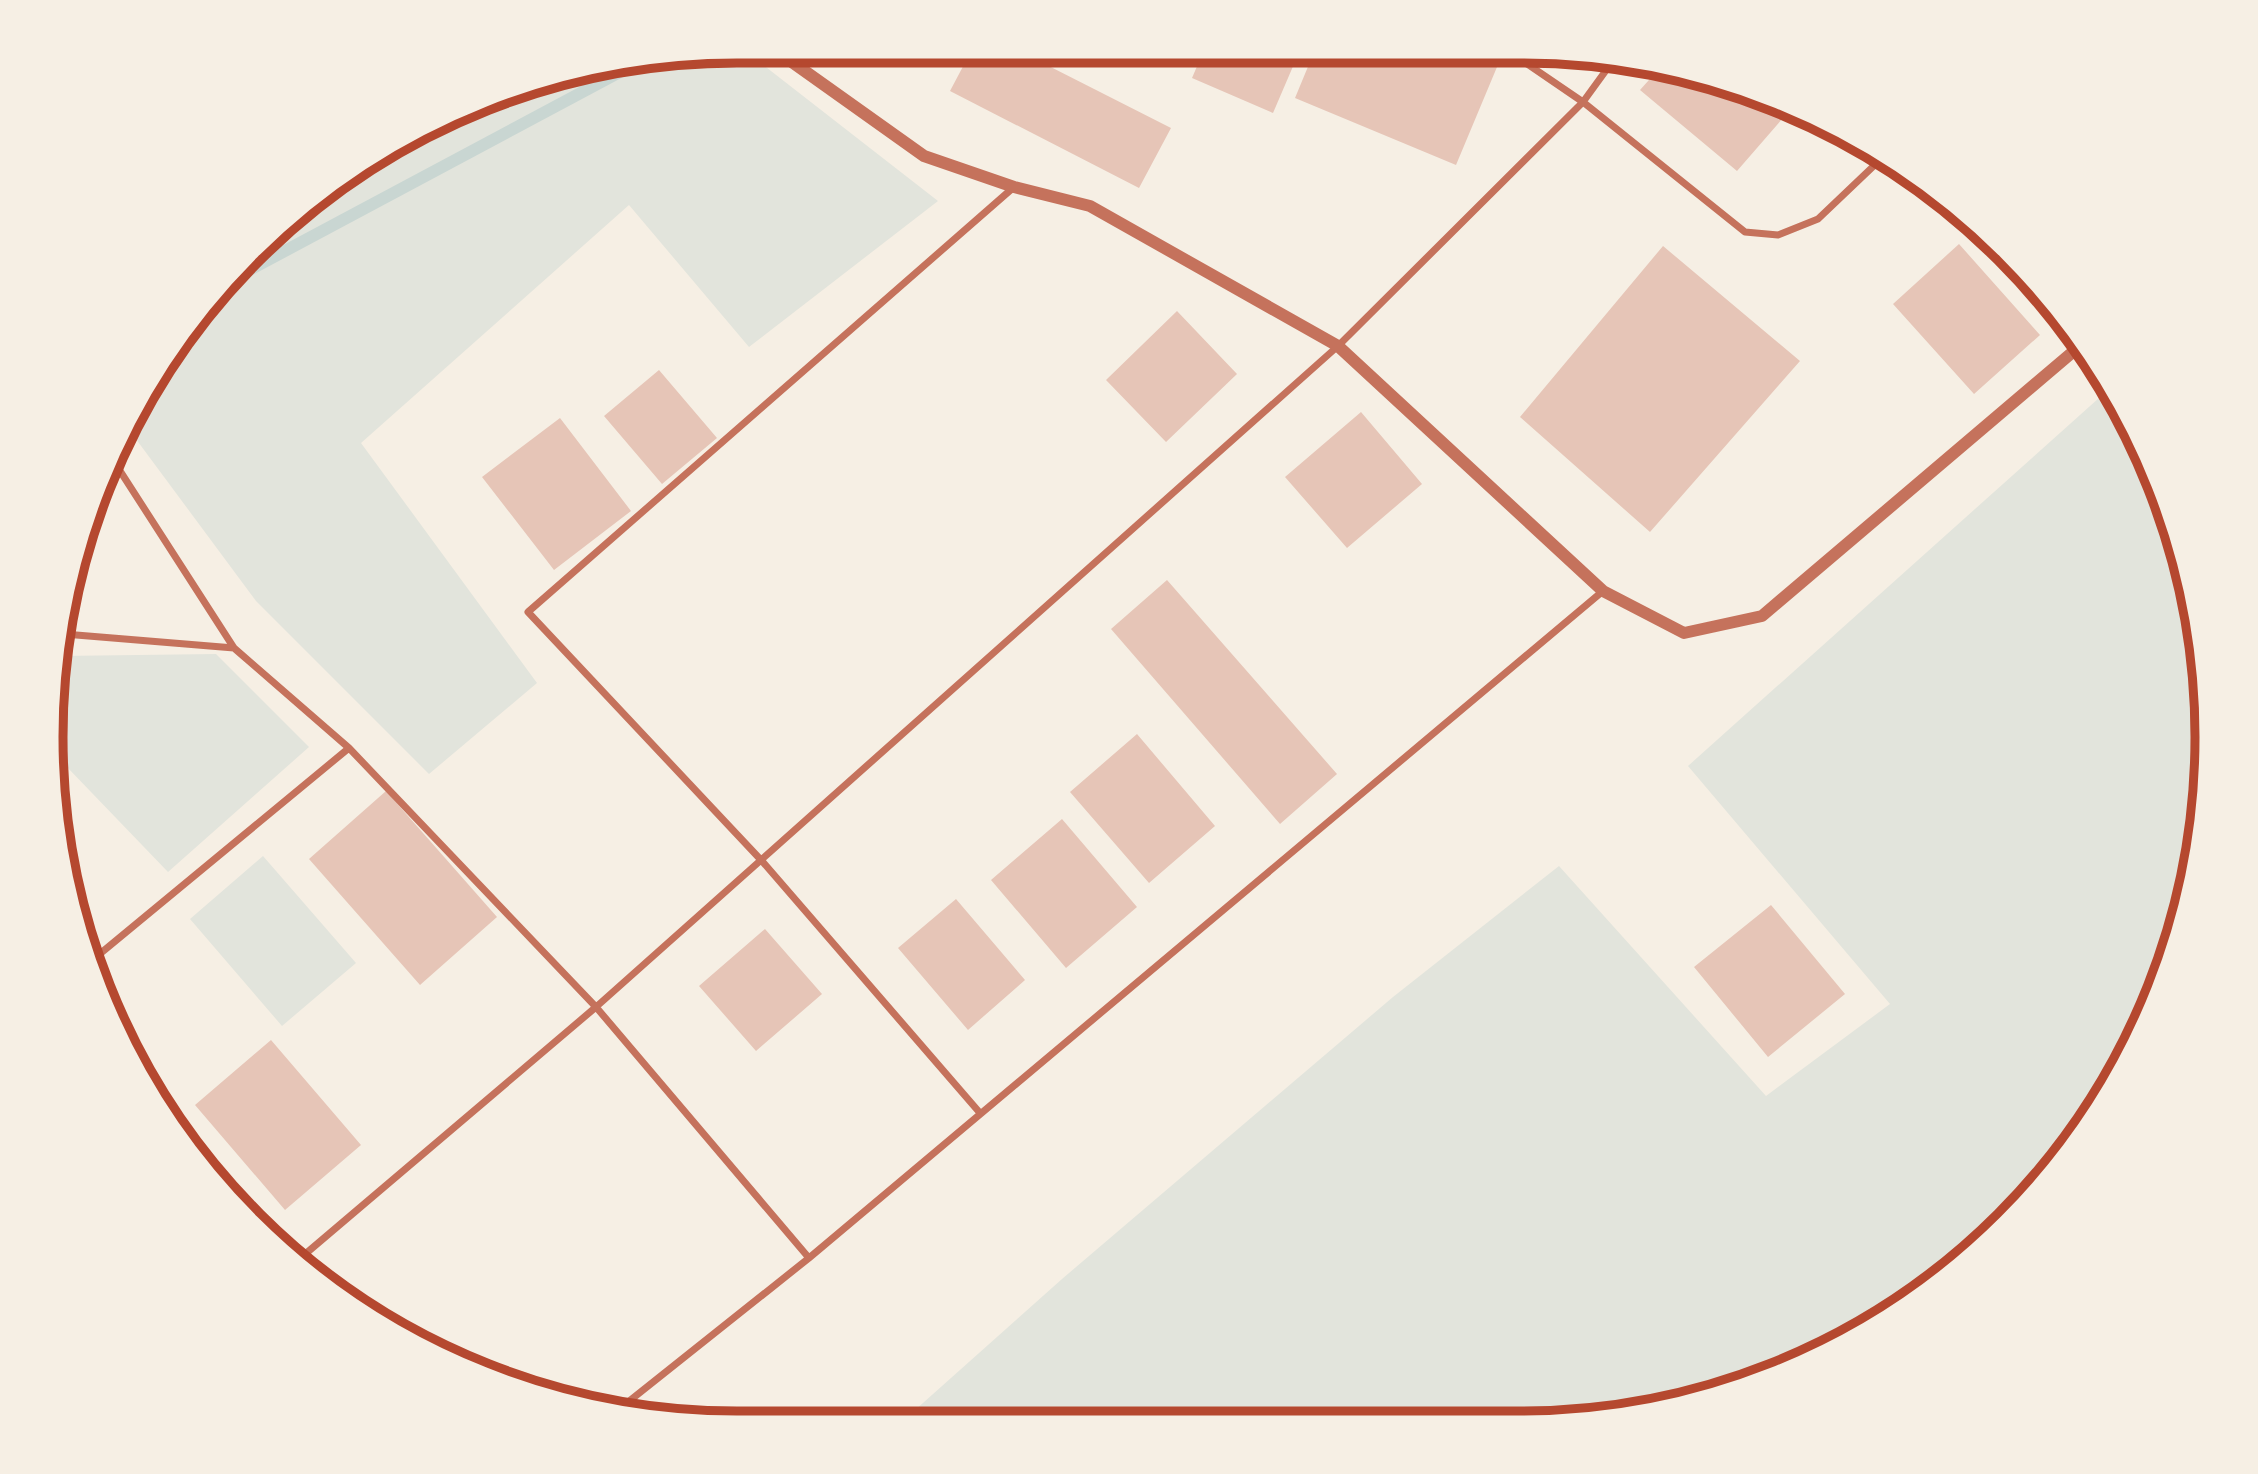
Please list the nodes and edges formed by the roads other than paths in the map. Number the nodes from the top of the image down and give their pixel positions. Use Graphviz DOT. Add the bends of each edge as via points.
graph roads {
  1 [pos="793,63"];
  2 [pos="1526,63"];
  3 [pos="1607,69"];
  4 [pos="1583,102"];
  5 [pos="1875,164"];
  6 [pos="1014,187"];
  7 [pos="1338,346"];
  8 [pos="2073,352"];
  9 [pos="119,469"];
  10 [pos="1603,591"];
  11 [pos="71,635"];
  12 [pos="234,648"];
  13 [pos="349,748"];
  14 [pos="762,861"];
  15 [pos="99,954"];
  16 [pos="596,1007"];
  17 [pos="980,1113"];
  18 [pos="305,1254"];
  19 [pos="808,1258"];
  20 [pos="627,1401"];
  1 -- 6 [label="street" via="925,156"];
  2 -- 4 [label="street"];
  3 -- 4 [label="street"];
  4 -- 5 [label="street" via="1745,232 1778,235 1818,219"];
  4 -- 7 [label="street"];
  6 -- 7 [label="street" via="1090,206"];
  6 -- 14 [label="street" via="528,612"];
  7 -- 10 [label="street"];
  7 -- 14 [label="street"];
  8 -- 10 [label="street" via="1762,616 1684,633"];
  9 -- 12 [label="street"];
  10 -- 17 [label="street"];
  11 -- 12 [label="street"];
  12 -- 13 [label="street"];
  13 -- 15 [label="street"];
  13 -- 16 [label="street"];
  14 -- 16 [label="street"];
  14 -- 17 [label="street"];
  16 -- 18 [label="street"];
  16 -- 19 [label="street"];
  17 -- 19 [label="street"];
  19 -- 20 [label="street"];
}
